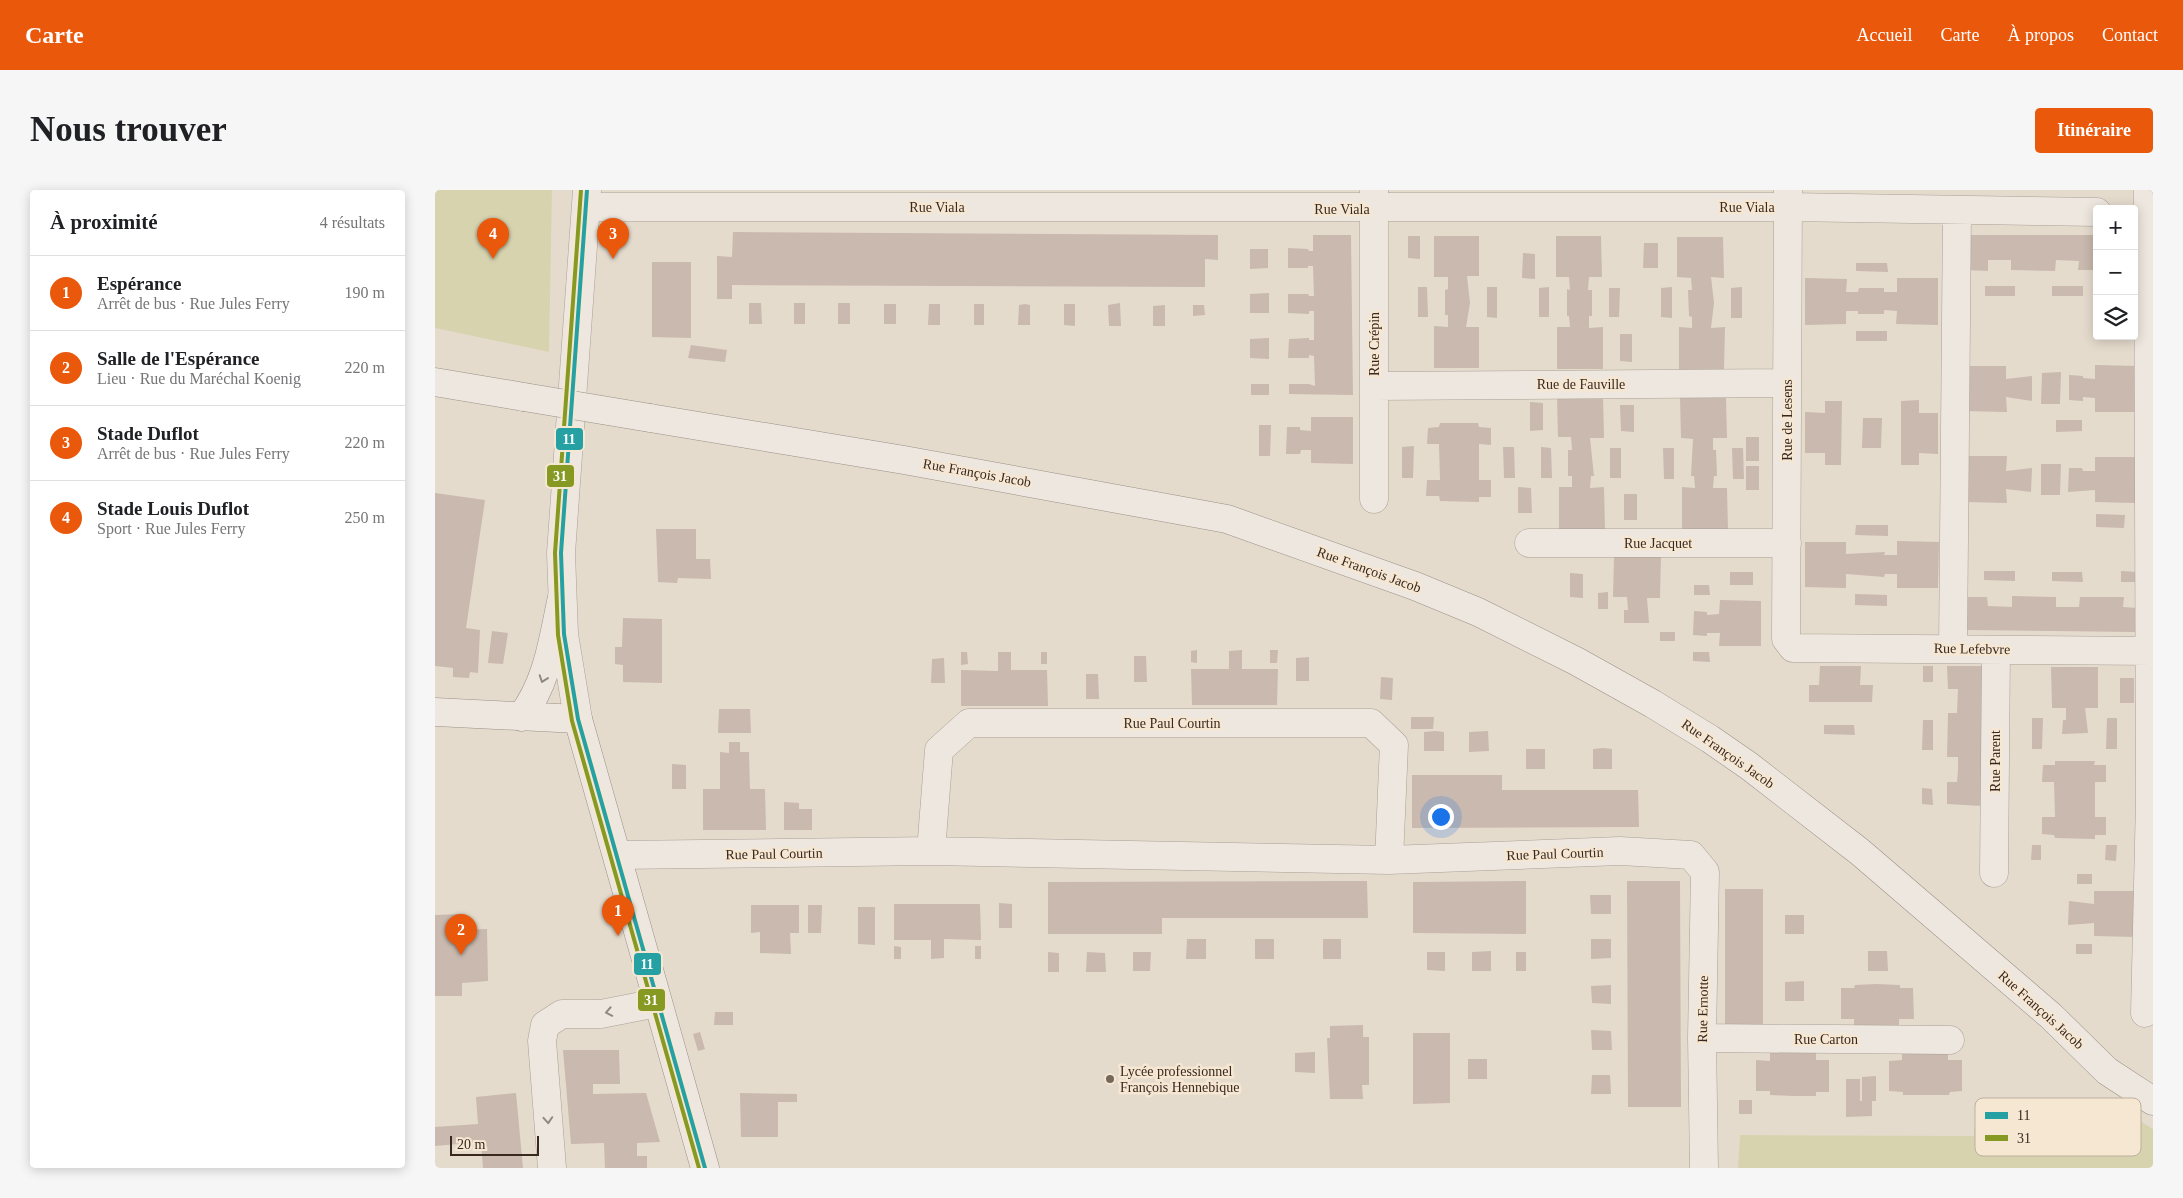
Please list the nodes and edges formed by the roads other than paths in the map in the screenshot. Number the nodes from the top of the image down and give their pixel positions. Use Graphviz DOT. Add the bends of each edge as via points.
graph roads {
  1 [pos="586,198"];
  2 [pos="1116,199"];
  3 [pos="1374,199"];
  4 [pos="1788,199"];
  5 [pos="2144,205"];
  6 [pos="1957,212"];
  7 [pos="2093,212"];
  8 [pos="435,382"];
  9 [pos="1787,383"];
  10 [pos="1374,386"];
  11 [pos="1374,499"];
  12 [pos="1529,542"];
  13 [pos="1787,543"];
  14 [pos="562,597"];
  15 [pos="1793,648"];
  16 [pos="1953,649"];
  17 [pos="1996,650"];
  18 [pos="2151,651"];
  19 [pos="435,712"];
  20 [pos="521,717"];
  21 [pos="578,719"];
  22 [pos="931,851"];
  23 [pos="618,855"];
  24 [pos="1691,855"];
  25 [pos="1389,860"];
  26 [pos="1994,873"];
  27 [pos="657,1003"];
  28 [pos="2145,1013"];
  29 [pos="1702,1038"];
  30 [pos="1951,1040"];
  31 [pos="2153,1101"];
  32 [pos="552,1168"];
  33 [pos="705,1168"];
  34 [pos="1704,1168"];
  1 -- 2 [label="street, Rue Viala"];
  1 -- 14 [label="street" via="561,553"];
  2 -- 3 [label="street, Rue Viala"];
  3 -- 4 [label="street, Rue Viala"];
  3 -- 10 [label="street, Rue Crépin"];
  4 -- 6 [label="street, Rue Viala"];
  4 -- 9 [label="street, Rue de Lesens"];
  5 -- 18 [label="street"];
  6 -- 7 [label="street, Rue Viala"];
  6 -- 16 [label="street"];
  8 -- 31 [label="street, Rue François Jacob, bridge" via="904,460 1227,520 1415,586 1478,612 1653,704 1749,766 1860,852 2051,1016 2107,1071"];
  9 -- 10 [label="street, Rue de Fauville"];
  9 -- 13 [label="street, Rue de Lesens"];
  10 -- 11 [label="street, Rue Crépin"];
  12 -- 13 [label="street, Rue Jacquet"];
  13 -- 15 [label="street, Rue de Lesens" via="1786,639"];
  14 -- 20 [label="street, one-way" via="545,672 532,704"];
  14 -- 21 [label="street" via="564,634"];
  15 -- 16 [label="street, Rue Lefebvre"];
  16 -- 17 [label="street, Rue Lefebvre"];
  17 -- 18 [label="street, Rue Lefebvre"];
  17 -- 26 [label="street, Rue Parent"];
  18 -- 28 [label="street"];
  19 -- 20 [label="street"];
  20 -- 21 [label="street"];
  21 -- 23 [label="street"];
  22 -- 23 [label="street, Rue Paul Courtin"];
  22 -- 25 [label="street, Rue Paul Courtin"];
  22 -- 25 [label="street, Rue Paul Courtin" via="939,750 969,723 1371,723 1393,746"];
  23 -- 27 [label="street"];
  24 -- 25 [label="street, Rue Paul Courtin" via="1621,851"];
  24 -- 29 [label="street, Rue Ernotte" via="1705,872"];
  27 -- 32 [label="street, one-way" via="601,1014 562,1014 545,1025 542,1041"];
  27 -- 33 [label="street"];
  29 -- 30 [label="street, Rue Carton"];
  29 -- 34 [label="street, Rue Ernotte"];
}
